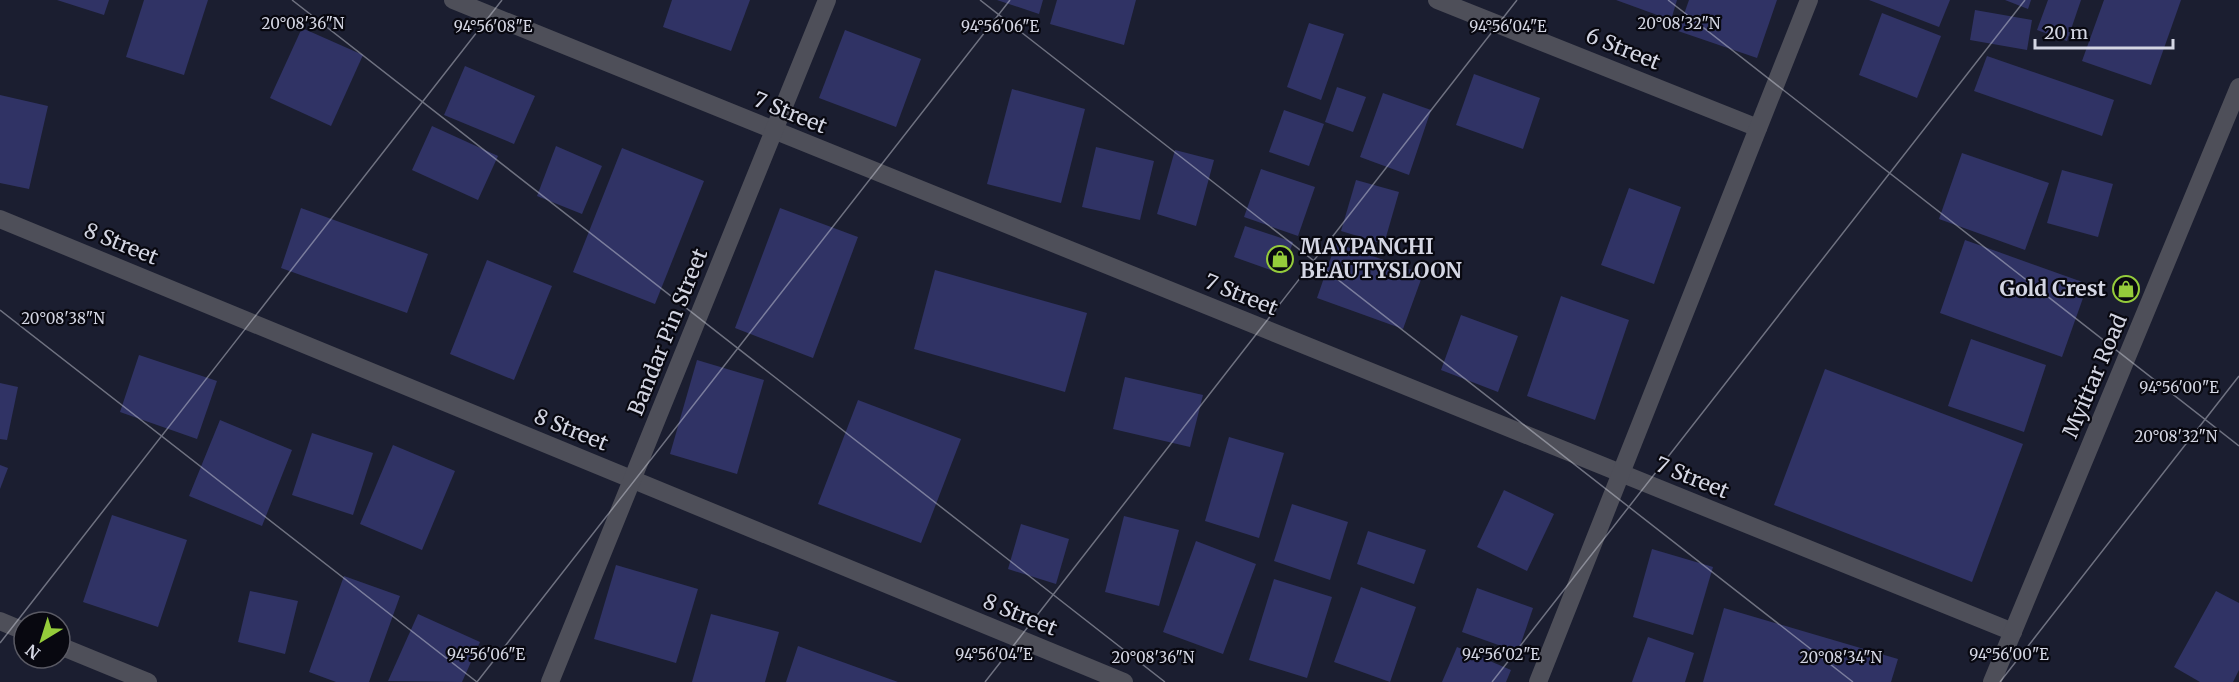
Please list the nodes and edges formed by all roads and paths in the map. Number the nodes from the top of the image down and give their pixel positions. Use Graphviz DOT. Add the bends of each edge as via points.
graph roads {
  1 [pos="453,0"];
  2 [pos="827,0"];
  3 [pos="1437,0"];
  4 [pos="1809,0"];
  5 [pos="2239,87"];
  6 [pos="1758,128"];
  7 [pos="774,131"];
  8 [pos="0,219"];
  9 [pos="1621,473"];
  10 [pos="632,480"];
  11 [pos="2013,632"];
  12 [pos="72,651"];
  13 [pos="148,682"];
  14 [pos="550,682"];
  15 [pos="1124,682"];
  16 [pos="1538,682"];
  17 [pos="1992,682"];
  1 -- 7 [label="street, 7 Street"];
  2 -- 7 [label="street, Bandar Pin Street"];
  3 -- 6 [label="street, 6 Street"];
  4 -- 6 [label="street"];
  5 -- 11 [label="street, Myittar Road"];
  6 -- 9 [label="street"];
  7 -- 9 [label="street, 7 Street"];
  7 -- 10 [label="street, Bandar Pin Street"];
  8 -- 10 [label="street, 8 Street"];
  9 -- 11 [label="street, 7 Street"];
  9 -- 16 [label="street"];
  10 -- 14 [label="street, Bandar Pin Street"];
  10 -- 15 [label="street, 8 Street"];
  11 -- 17 [label="street, Myittar Road"];
  12 -- 13 [label="street"];
}
